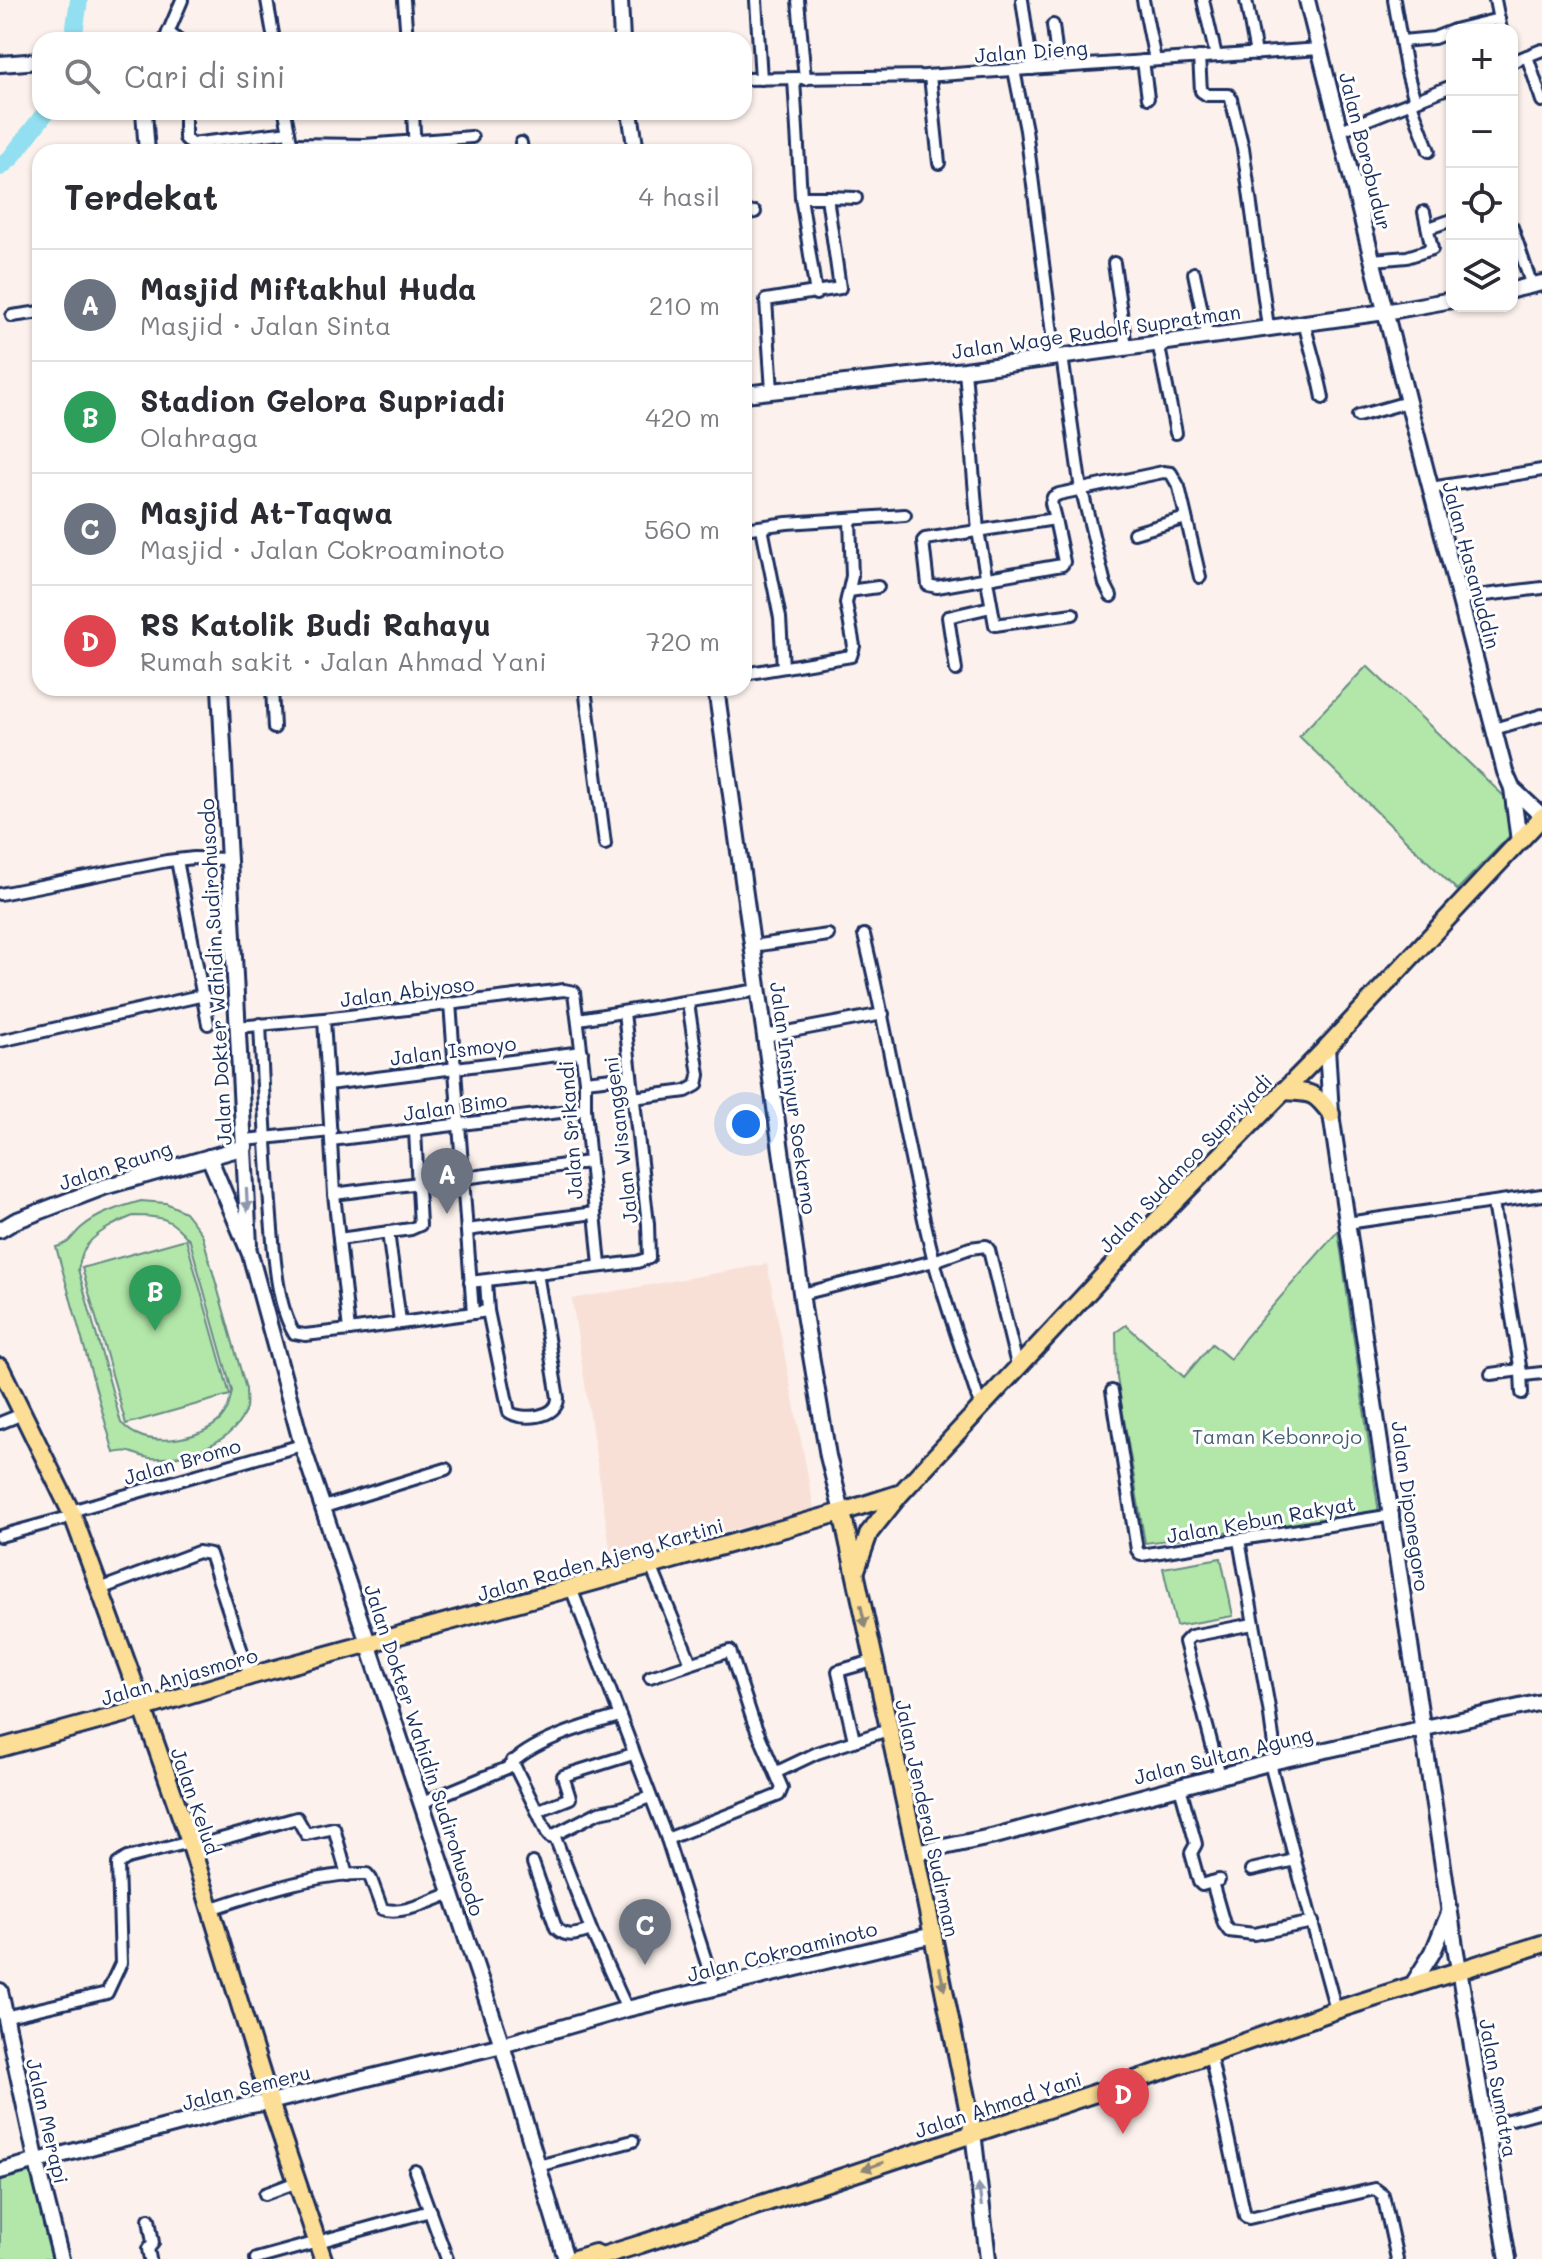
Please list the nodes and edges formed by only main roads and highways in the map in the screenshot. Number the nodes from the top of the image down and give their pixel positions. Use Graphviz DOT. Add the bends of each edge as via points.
graph roads {
  1 [pos="620,0"];
  2 [pos="1307,0"];
  3 [pos="622,32"];
  4 [pos="32,61"];
  5 [pos="0,64"];
  6 [pos="145,120"];
  7 [pos="631,120"];
  8 [pos="146,144"];
  9 [pos="635,144"];
  10 [pos="1446,301"];
  11 [pos="1385,312"];
  12 [pos="752,393"];
  13 [pos="220,696"];
  14 [pos="717,696"];
  15 [pos="1512,788"];
  16 [pos="1542,816"];
  17 [pos="1519,841"];
  18 [pos="1327,1047"];
  19 [pos="1282,1091"];
  20 [pos="1331,1114"];
  21 [pos="246,1142"];
  22 [pos="209,1157"];
  23 [pos="0,1230"];
  24 [pos="250,1254"];
  25 [pos="0,1367"];
  26 [pos="901,1493"];
  27 [pos="842,1512"];
  28 [pos="854,1575"];
  29 [pos="369,1644"];
  30 [pos="1542,1702"];
  31 [pos="143,1708"];
  32 [pos="1423,1726"];
  33 [pos="0,1748"];
  34 [pos="916,1853"];
  35 [pos="1451,1909"];
  36 [pos="933,1935"];
  37 [pos="1542,1944"];
  38 [pos="1459,1971"];
  39 [pos="1411,1987"];
  40 [pos="0,1991"];
  41 [pos="502,2045"];
  42 [pos="270,2102"];
  43 [pos="973,2132"];
  44 [pos="37,2163"];
  45 [pos="0,2171"];
  46 [pos="320,2251"];
  47 [pos="601,2257"];
  48 [pos="61,2259"];
  49 [pos="566,2259"];
  50 [pos="575,2259"];
  51 [pos="988,2259"];
  52 [pos="1508,2259"];
  1 -- 3 [label="main road"];
  2 -- 11 [label="main road, Jalan Borobudur"];
  4 -- 5 [label="main road"];
  6 -- 8 [label="main road"];
  7 -- 9 [label="main road"];
  10 -- 11 [label="main road, Jalan Wage Rudolf Supratman"];
  11 -- 12 [label="main road, Jalan Wage Rudolf Supratman" via="965,370"];
  11 -- 15 [label="main road, Jalan Hasanuddin"];
  13 -- 21 [label="main road, Jalan Dokter Wahidin Sudirohusodo"];
  14 -- 27 [label="main road, Jalan Insinyur Soekarno" via="802,1294"];
  15 -- 16 [label="main road"];
  15 -- 17 [label="main road, Jalan Hasanuddin"];
  16 -- 17 [label="main road, Jalan Sudanco Supriyadi"];
  17 -- 18 [label="main road, Jalan Sudanco Supriyadi"];
  18 -- 19 [label="main road, Jalan Sudanco Supriyadi"];
  18 -- 20 [label="main road, Jalan Diponegoro"];
  19 -- 20 [label="main road" via="1318,1096"];
  19 -- 26 [label="main road, Jalan Sudanco Supriyadi"];
  20 -- 32 [label="main road, Jalan Diponegoro"];
  21 -- 22 [label="main road, Jalan Raung"];
  21 -- 24 [label="main road, Jalan Dokter Wahidin Sudirohusodo, one-way"];
  22 -- 23 [label="main road, Jalan Raung" via="104,1187"];
  22 -- 24 [label="main road, Jalan Dokter Wahidin Sudirohusodo"];
  24 -- 29 [label="main road, Jalan Dokter Wahidin Sudirohusodo" via="302,1445"];
  25 -- 31 [label="main road, Jalan Kelud" via="72,1513"];
  26 -- 27 [label="main road, Jalan Sudanco Supriyadi"];
  26 -- 28 [label="main road" via="869,1533"];
  27 -- 28 [label="main road, Jalan Jenderal Sudirman"];
  27 -- 29 [label="main road, Jalan Raden Ajeng Kartini"];
  28 -- 34 [label="main road, Jalan Jenderal Sudirman, one-way"];
  29 -- 31 [label="main road, Jalan Anjasmoro"];
  29 -- 41 [label="main road, Jalan Dokter Wahidin Sudirohusodo"];
  30 -- 32 [label="main road, Jalan Sultan Agung"];
  31 -- 33 [label="main road, Jalan Anjasmoro"];
  31 -- 42 [label="main road, Jalan Kelud"];
  32 -- 34 [label="main road, Jalan Sultan Agung"];
  32 -- 35 [label="main road, Jalan Diponegoro"];
  34 -- 36 [label="main road, Jalan Jenderal Sudirman"];
  35 -- 38 [label="main road, Jalan Diponegoro"];
  35 -- 39 [label="main road"];
  36 -- 41 [label="main road, Jalan Cokroaminoto"];
  36 -- 43 [label="main road, Jalan Jenderal Sudirman, one-way"];
  37 -- 38 [label="main road, Jalan Ahmad Yani"];
  38 -- 39 [label="main road, Jalan Ahmad Yani"];
  38 -- 52 [label="main road, Jalan Sumatra"];
  39 -- 43 [label="main road, Jalan Ahmad Yani"];
  40 -- 44 [label="main road, Jalan Merapi"];
  41 -- 42 [label="main road, Jalan Semeru"];
  41 -- 49 [label="main road, Jalan Dokter Wahidin Sudirohusodo"];
  42 -- 44 [label="main road, Jalan Semeru"];
  42 -- 46 [label="main road, Jalan Kelud"];
  43 -- 47 [label="main road, Jalan Ahmad Yani, one-way"];
  51 -- 43 [label="main road, one-way"];
  44 -- 45 [label="main road, Jalan Semeru"];
  44 -- 48 [label="main road, Jalan Merapi"];
  47 -- 50 [label="main road, Jalan Ahmad Yani" via="595,2253"];
}
